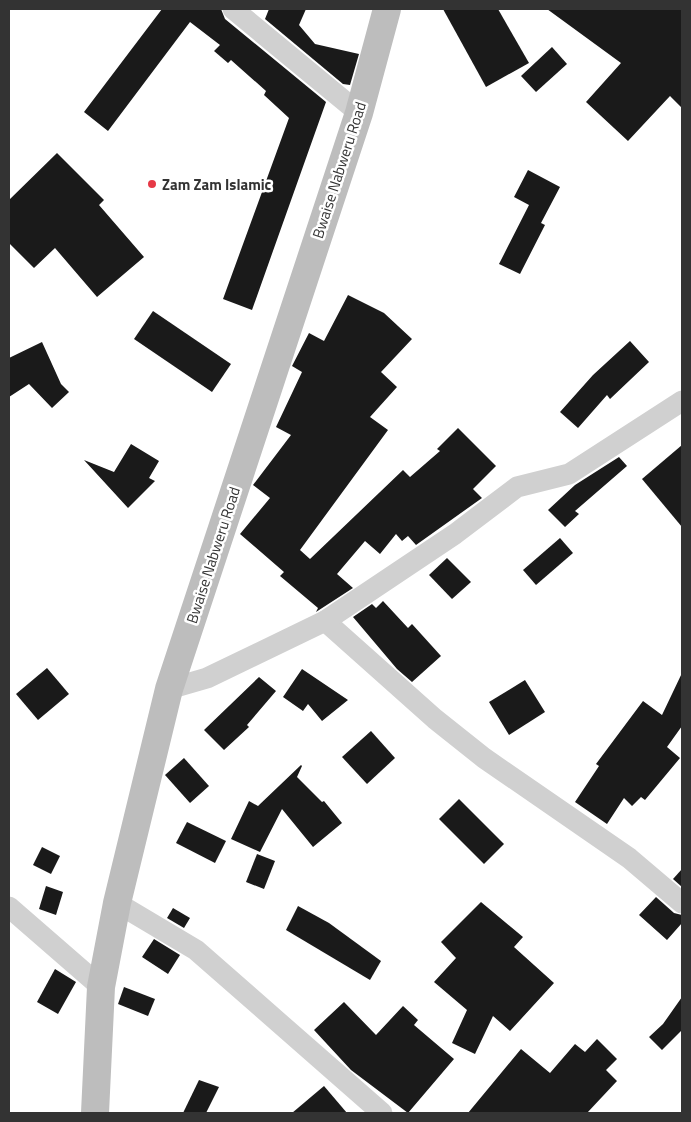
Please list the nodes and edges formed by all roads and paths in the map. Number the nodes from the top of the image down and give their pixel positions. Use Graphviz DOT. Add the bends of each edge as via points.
graph roads {
  1 [pos="233,9"];
  2 [pos="386,9"];
  3 [pos="358,113"];
  4 [pos="682,401"];
  5 [pos="325,621"];
  6 [pos="169,689"];
  7 [pos="116,902"];
  8 [pos="682,903"];
  9 [pos="9,907"];
  10 [pos="101,987"];
  11 [pos="95,1113"];
  12 [pos="382,1113"];
  1 -- 3 [label="street"];
  2 -- 3 [label="main road, Bwaise Nabweru Road"];
  3 -- 6 [label="main road, Bwaise Nabweru Road"];
  4 -- 5 [label="street" via="569,474 518,487 455,534"];
  5 -- 6 [label="street" via="207,678"];
  5 -- 8 [label="street" via="470,747 629,858"];
  6 -- 7 [label="main road, Bwaise Nabweru Road"];
  7 -- 10 [label="main road, Bwaise Nabweru Road"];
  7 -- 12 [label="street" via="196,950"];
  9 -- 10 [label="street"];
  10 -- 11 [label="main road, Bwaise Nabweru Road"];
}
